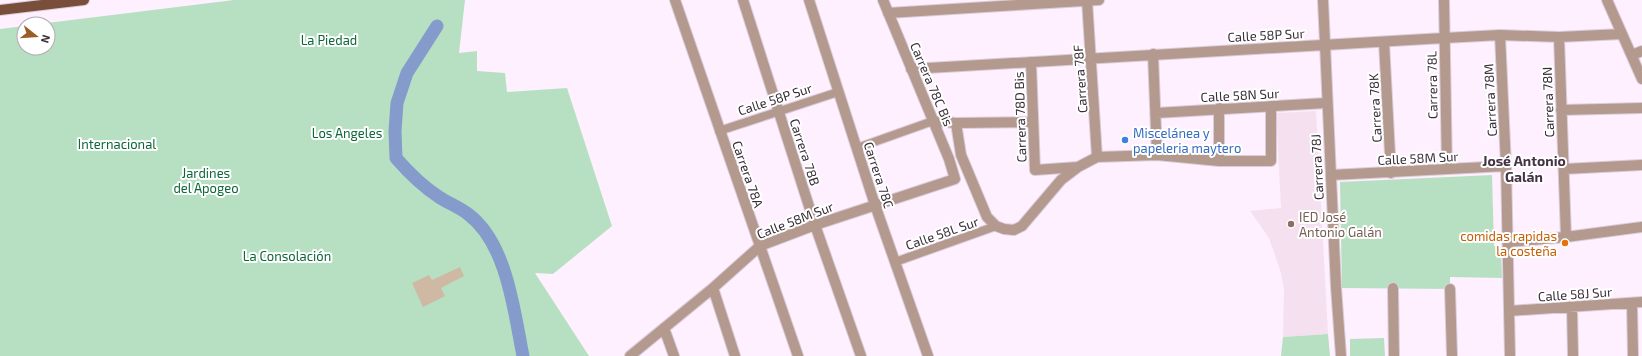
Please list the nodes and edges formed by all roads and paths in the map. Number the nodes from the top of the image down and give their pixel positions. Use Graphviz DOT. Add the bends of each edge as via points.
graph roads {
  1 [pos="84,0"];
  2 [pos="675,0"];
  3 [pos="743,0"];
  4 [pos="809,0"];
  5 [pos="883,0"];
  6 [pos="1087,0"];
  7 [pos="1099,0"];
  8 [pos="1323,0"];
  9 [pos="1444,0"];
  10 [pos="1611,1"];
  11 [pos="0,10"];
  12 [pos="888,13"];
  13 [pos="1622,34"];
  14 [pos="1500,35"];
  15 [pos="1558,37"];
  16 [pos="1444,38"];
  17 [pos="1384,42"];
  18 [pos="1324,44"];
  19 [pos="1642,51"];
  20 [pos="1153,54"];
  21 [pos="1632,55"];
  22 [pos="1092,58"];
  23 [pos="1031,62"];
  24 [pos="911,69"];
  25 [pos="1642,79"];
  26 [pos="838,92"];
  27 [pos="1326,103"];
  28 [pos="1271,106"];
  29 [pos="1219,108"];
  30 [pos="1642,108"];
  31 [pos="1561,110"];
  32 [pos="779,112"];
  33 [pos="1156,113"];
  34 [pos="933,121"];
  35 [pos="1032,122"];
  36 [pos="956,123"];
  37 [pos="719,131"];
  38 [pos="857,148"];
  39 [pos="961,155"];
  40 [pos="1157,155"];
  41 [pos="1097,157"];
  42 [pos="949,159"];
  43 [pos="1219,161"];
  44 [pos="1642,165"];
  45 [pos="1506,166"];
  46 [pos="1078,167"];
  47 [pos="1448,169"];
  48 [pos="1564,169"];
  49 [pos="1391,173"];
  50 [pos="1331,175"];
  51 [pos="955,179"];
  52 [pos="875,206"];
  53 [pos="815,225"];
  54 [pos="996,226"];
  55 [pos="1642,227"];
  56 [pos="1566,237"];
  57 [pos="1508,242"];
  58 [pos="760,246"];
  59 [pos="895,262"];
  60 [pos="713,288"];
  61 [pos="1393,288"];
  62 [pos="1450,288"];
  63 [pos="1637,302"];
  64 [pos="1572,307"];
  65 [pos="1509,311"];
  66 [pos="664,328"];
  67 [pos="630,356"];
  68 [pos="674,356"];
  69 [pos="735,356"];
  70 [pos="798,356"];
  71 [pos="861,356"];
  72 [pos="928,356"];
  73 [pos="1342,356"];
  74 [pos="1394,356"];
  75 [pos="1452,356"];
  76 [pos="1510,356"];
  77 [pos="1573,356"];
  78 [pos="1633,356"];
  1 -- 11 [label="main road"];
  2 -- 37 [label="street, Carrera 78A"];
  3 -- 32 [label="street, Carrera 78B"];
  4 -- 26 [label="street, Carrera 78C"];
  5 -- 12 [label="street, Carrera 78C Bis"];
  6 -- 7 [label="street"];
  6 -- 12 [label="street"];
  6 -- 22 [label="street, Carrera 78F"];
  8 -- 18 [label="street, Carrera 78J"];
  9 -- 16 [label="street, Carrera 78L"];
  10 -- 13 [label="street"];
  12 -- 24 [label="street, Carrera 78C Bis"];
  13 -- 15 [label="street, Calle 58P Sur"];
  13 -- 21 [label="street"];
  14 -- 15 [label="street, Calle 58P Sur"];
  14 -- 16 [label="street, Calle 58P Sur"];
  14 -- 45 [label="street, Carrera 78M"];
  15 -- 31 [label="street, Carrera 78N"];
  16 -- 17 [label="street, Calle 58P Sur"];
  16 -- 47 [label="street, Carrera 78L"];
  17 -- 18 [label="street, Calle 58P Sur"];
  17 -- 49 [label="street, Carrera 78K"];
  18 -- 20 [label="street, Calle 58P Sur"];
  18 -- 27 [label="street, Carrera 78J"];
  19 -- 21 [label="street"];
  20 -- 22 [label="street, Calle 58P Sur"];
  20 -- 33 [label="street"];
  21 -- 25 [label="street"];
  22 -- 23 [label="street, Calle 58P Sur"];
  22 -- 41 [label="street, Carrera 78F"];
  23 -- 24 [label="street, Calle 58P Sur"];
  23 -- 35 [label="street, Carrera 78D Bis"];
  24 -- 34 [label="street, Carrera 78C Bis"];
  26 -- 32 [label="street, Calle 58P Sur"];
  26 -- 38 [label="street, Carrera 78C"];
  27 -- 28 [label="street, Calle 58N Sur"];
  27 -- 50 [label="street, Carrera 78J"];
  28 -- 29 [label="street, Calle 58N Sur"];
  28 -- 43 [label="street" via="1271,161"];
  29 -- 33 [label="street, Calle 58N Sur"];
  29 -- 43 [label="street"];
  30 -- 31 [label="street"];
  31 -- 48 [label="street, Carrera 78N"];
  32 -- 37 [label="street, Calle 58P Sur"];
  32 -- 53 [label="street, Carrera 78B"];
  33 -- 40 [label="street"];
  34 -- 36 [label="street"];
  34 -- 38 [label="street"];
  34 -- 42 [label="street, Carrera 78C Bis"];
  35 -- 36 [label="street"];
  35 -- 46 [label="street, Carrera 78D Bis" via="1035,170"];
  36 -- 39 [label="street"];
  37 -- 58 [label="street, Carrera 78A"];
  38 -- 52 [label="street, Carrera 78C"];
  39 -- 42 [label="street"];
  39 -- 54 [label="street" via="987,217"];
  40 -- 41 [label="street"];
  40 -- 43 [label="street"];
  41 -- 46 [label="street"];
  42 -- 51 [label="street, Carrera 78C Bis"];
  44 -- 48 [label="street"];
  45 -- 47 [label="street, Calle 58M Sur"];
  45 -- 57 [label="street, Carrera 78M"];
  46 -- 54 [label="street" via="1061,180 1022,226 1014,230"];
  47 -- 49 [label="street, Calle 58M Sur"];
  48 -- 56 [label="street, Carrera 78N"];
  49 -- 50 [label="street, Calle 58M Sur"];
  50 -- 73 [label="street, Carrera 78J"];
  51 -- 52 [label="street, Calle 58M Sur"];
  52 -- 53 [label="street, Calle 58M Sur"];
  52 -- 59 [label="street, Carrera 78C"];
  53 -- 58 [label="street, Calle 58M Sur"];
  53 -- 71 [label="street, Carrera 78B"];
  54 -- 59 [label="street, Calle 58L Sur"];
  55 -- 56 [label="street"];
  56 -- 57 [label="street"];
  57 -- 65 [label="street, Carrera 78M"];
  58 -- 60 [label="street, Calle 58M Sur"];
  58 -- 70 [label="street, Carrera 78A"];
  59 -- 72 [label="street, Carrera 78C"];
  60 -- 66 [label="street, Calle 58M Sur"];
  60 -- 69 [label="street"];
  61 -- 74 [label="street"];
  62 -- 75 [label="street"];
  63 -- 64 [label="street, Calle 58J Sur"];
  63 -- 78 [label="street"];
  64 -- 65 [label="street, Calle 58J Sur"];
  64 -- 77 [label="street"];
  65 -- 76 [label="street, Carrera 78M"];
  66 -- 67 [label="street, Calle 58M Sur"];
  66 -- 68 [label="street"];
}
